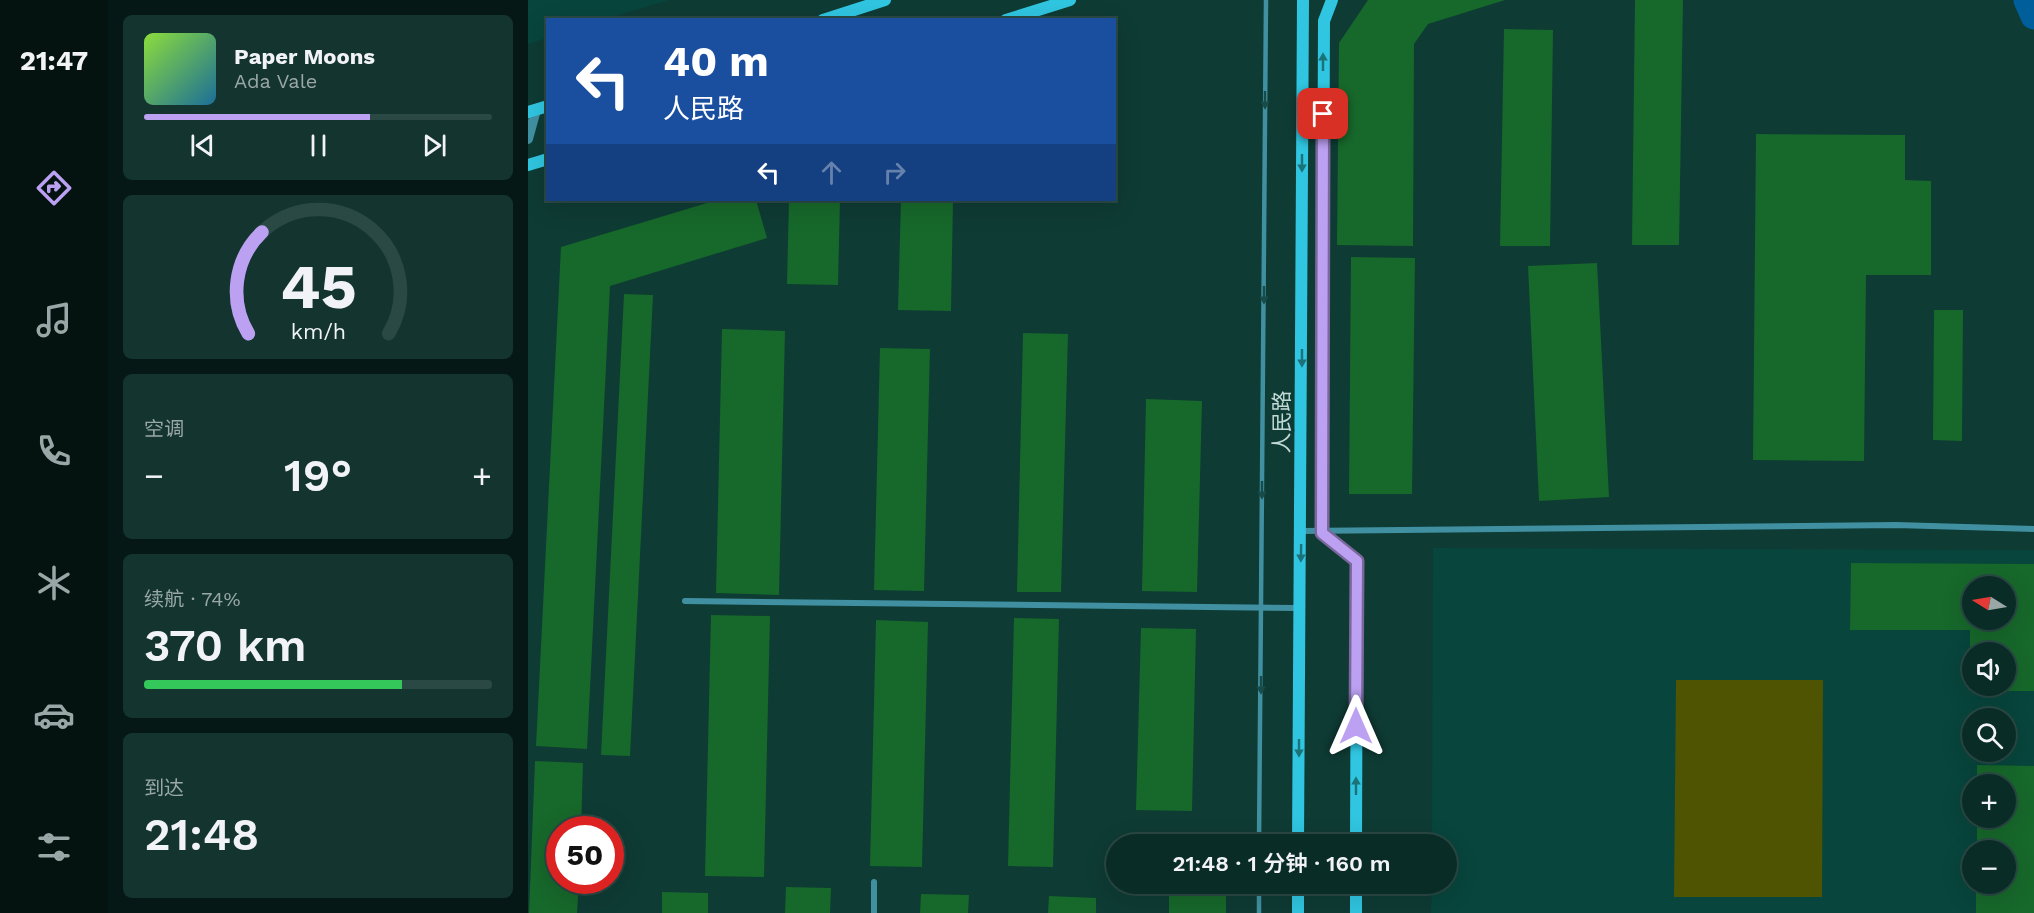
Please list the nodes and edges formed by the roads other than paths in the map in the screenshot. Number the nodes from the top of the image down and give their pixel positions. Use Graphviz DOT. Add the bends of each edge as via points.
graph roads {
  1 [pos="885,0"];
  2 [pos="1070,0"];
  3 [pos="1266,0"];
  4 [pos="1303,0"];
  5 [pos="1332,0"];
  6 [pos="829,18"];
  7 [pos="1012,18"];
  8 [pos="537,109"];
  9 [pos="528,139"];
  10 [pos="546,160"];
  11 [pos="528,165"];
  12 [pos="2034,530"];
  13 [pos="1301,531"];
  14 [pos="1322,533"];
  15 [pos="685,601"];
  16 [pos="1261,607"];
  17 [pos="1300,608"];
  18 [pos="1259,834"];
  19 [pos="1298,834"];
  20 [pos="1356,834"];
  21 [pos="874,882"];
  22 [pos="1259,894"];
  23 [pos="1298,894"];
  24 [pos="1356,894"];
  25 [pos="874,913"];
  26 [pos="1259,913"];
  27 [pos="1298,913"];
  28 [pos="1356,913"];
  1 -- 6 [label="main road"];
  2 -- 7 [label="main road"];
  3 -- 16 [label="lane, one-way"];
  4 -- 13 [label="main road, 人民路, one-way"];
  14 -- 5 [label="main road, 人民路, one-way" via="1324,21"];
  8 -- 9 [label="street"];
  10 -- 11 [label="main road"];
  12 -- 14 [label="street" via="1896,525"];
  13 -- 14 [label="street"];
  13 -- 17 [label="main road, 人民路, one-way"];
  20 -- 14 [label="main road, one-way" via="1357,561"];
  15 -- 16 [label="street"];
  16 -- 17 [label="street"];
  16 -- 18 [label="lane, one-way"];
  17 -- 19 [label="main road, 人民路, one-way"];
  21 -- 25 [label="street"];
  22 -- 26 [label="lane"];
  23 -- 27 [label="main road"];
  24 -- 28 [label="main road"];
}
